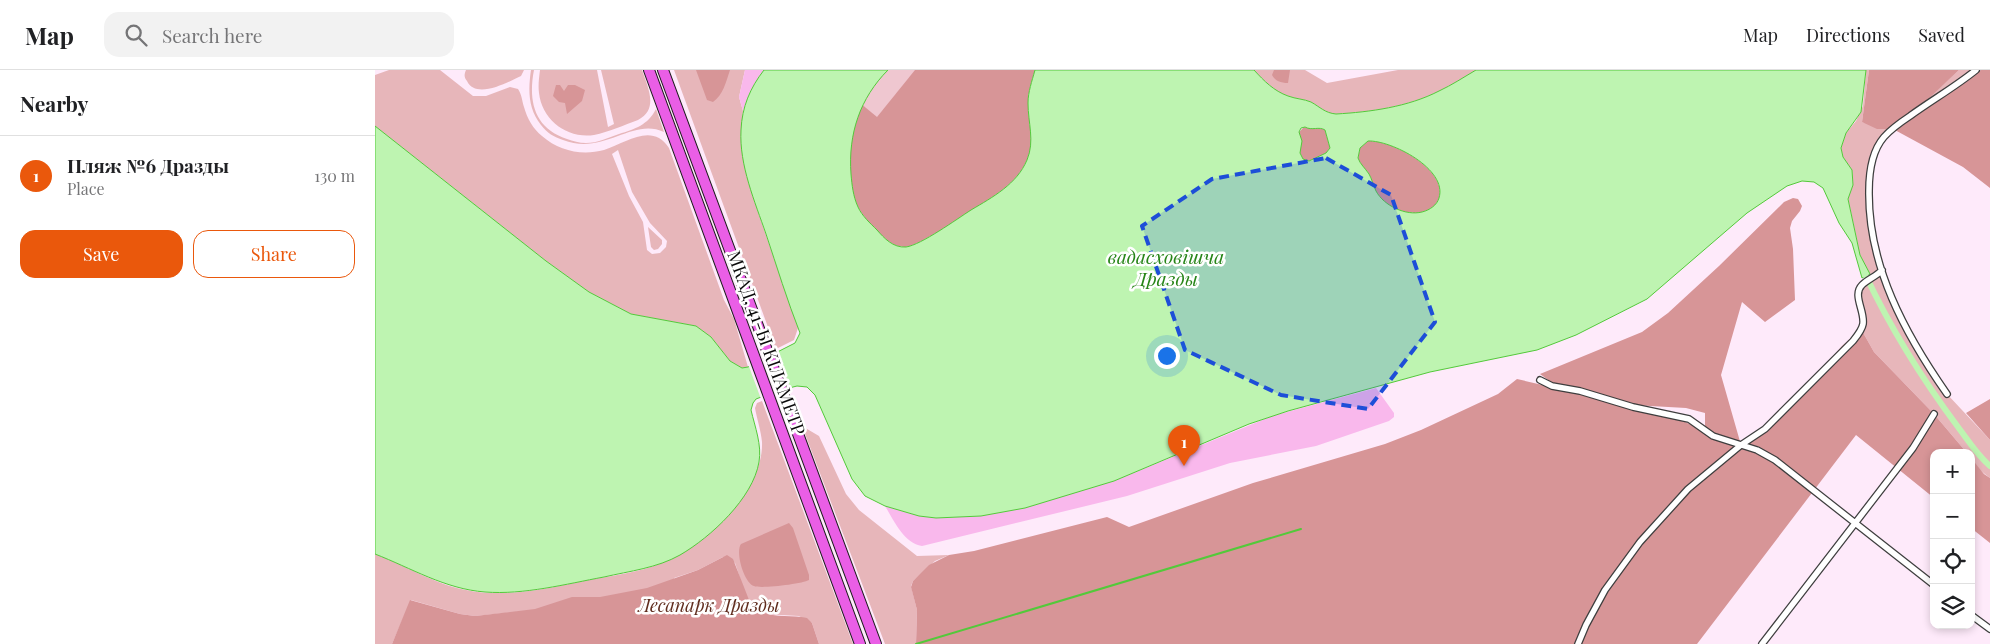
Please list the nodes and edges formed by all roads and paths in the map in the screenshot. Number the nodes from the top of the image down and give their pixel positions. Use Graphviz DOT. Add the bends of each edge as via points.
graph roads {
  1 [pos="649,70"];
  2 [pos="663,70"];
  3 [pos="1976,70"];
  4 [pos="1881,272"];
  5 [pos="1540,380"];
  6 [pos="1947,394"];
  7 [pos="1934,414"];
  8 [pos="1741,445"];
  9 [pos="1854,523"];
  10 [pos="1933,584"];
  11 [pos="1975,618"];
  12 [pos="1990,629"];
  13 [pos="860,644"];
  14 [pos="876,644"];
  15 [pos="1578,644"];
  16 [pos="1762,644"];
  1 -- 13 [label="highway, МКАД, 41-Ы КІЛАМЕТР"];
  2 -- 14 [label="highway, МКАД, 41-Ы КІЛАМЕТР"];
  3 -- 4 [label="street" via="1893,129 1877,147 1870,172 1869,205 1873,244"];
  4 -- 6 [label="street" via="1905,329"];
  4 -- 8 [label="street" via="1862,285 1858,295 1863,314 1860,333 1787,409"];
  5 -- 8 [label="street" via="1552,386 1689,419 1713,436"];
  7 -- 9 [label="street" via="1913,448"];
  8 -- 9 [label="street" via="1775,460"];
  8 -- 15 [label="street" via="1688,489 1640,542 1605,590"];
  9 -- 10 [label="street"];
  9 -- 16 [label="street"];
  11 -- 12 [label="street"];
}
